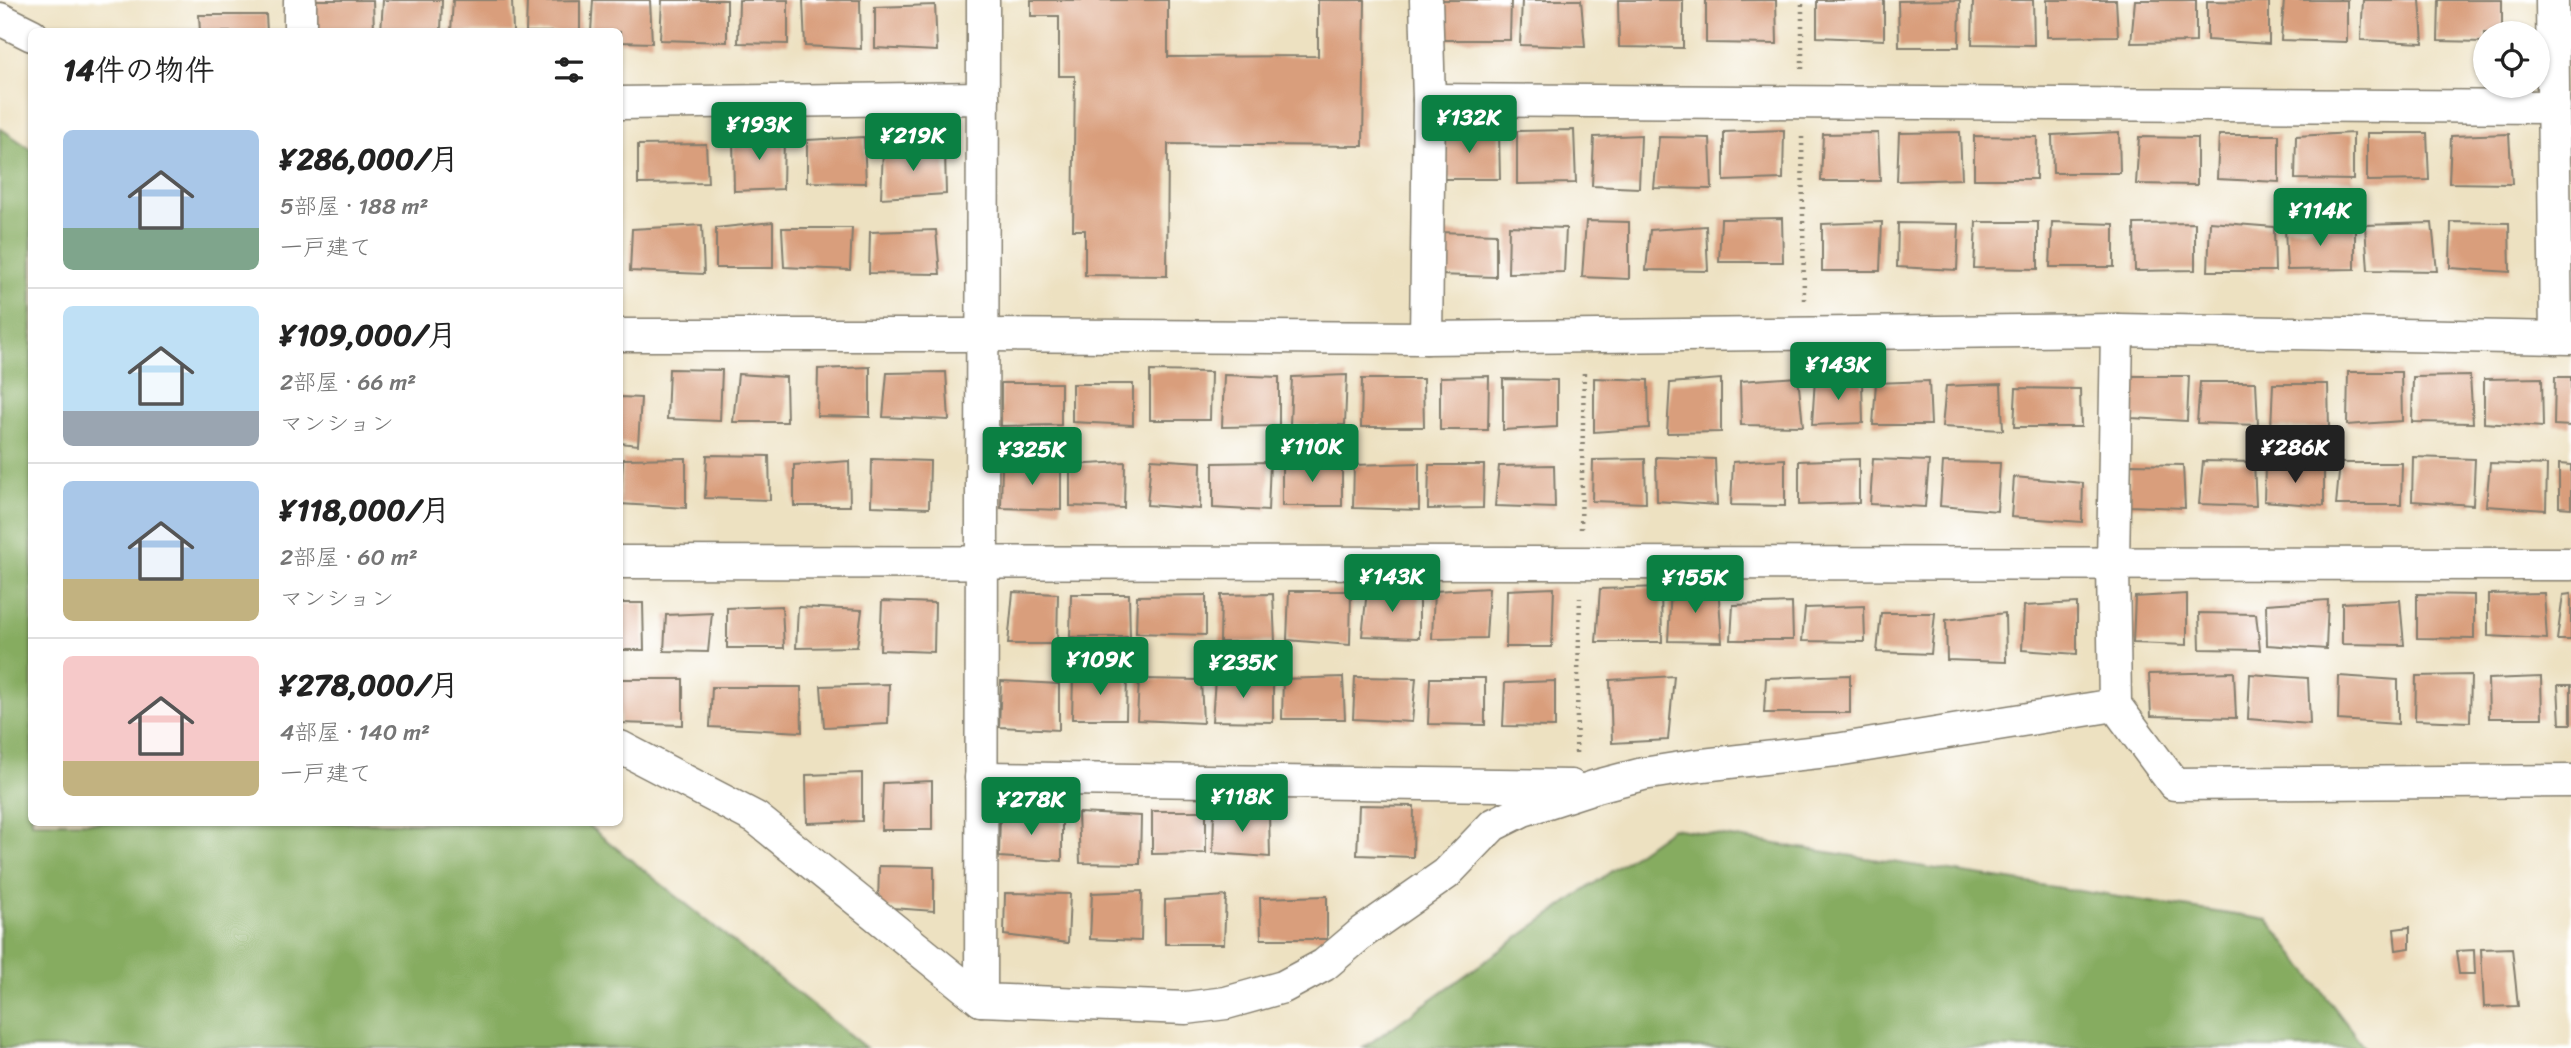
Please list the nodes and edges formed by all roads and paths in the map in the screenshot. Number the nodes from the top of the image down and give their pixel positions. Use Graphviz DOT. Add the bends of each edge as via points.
graph roads {
  1 [pos="300,0"];
  2 [pos="983,0"];
  3 [pos="1426,0"];
  4 [pos="1802,0"];
  5 [pos="2552,0"];
  6 [pos="0,19"];
  7 [pos="300,28"];
  8 [pos="28,33"];
  9 [pos="983,98"];
  10 [pos="1429,100"];
  11 [pos="1801,102"];
  12 [pos="623,103"];
  13 [pos="2554,107"];
  14 [pos="2117,330"];
  15 [pos="1804,334"];
  16 [pos="623,335"];
  17 [pos="984,335"];
  18 [pos="1426,338"];
  19 [pos="2563,338"];
  20 [pos="623,562"];
  21 [pos="981,562"];
  22 [pos="2113,564"];
  23 [pos="2571,564"];
  24 [pos="2115,705"];
  25 [pos="623,749"];
  26 [pos="981,778"];
  27 [pos="2571,782"];
  28 [pos="1597,786"];
  29 [pos="981,1000"];
  1 -- 7 [label="street"];
  2 -- 9 [label="street"];
  3 -- 10 [label="street"];
  4 -- 11 [label="path"];
  5 -- 13 [label="street"];
  6 -- 8 [label="street"];
  9 -- 12 [label="street"];
  9 -- 17 [label="street"];
  10 -- 11 [label="street"];
  10 -- 18 [label="street"];
  11 -- 13 [label="street"];
  11 -- 15 [label="path"];
  13 -- 19 [label="street"];
  14 -- 15 [label="street"];
  14 -- 19 [label="street"];
  14 -- 22 [label="street"];
  15 -- 18 [label="street"];
  16 -- 17 [label="street"];
  17 -- 18 [label="street"];
  17 -- 21 [label="street"];
  20 -- 21 [label="street"];
  21 -- 22 [label="street"];
  21 -- 26 [label="street"];
  22 -- 23 [label="street"];
  22 -- 24 [label="street"];
  24 -- 27 [label="street" via="2174,784"];
  24 -- 28 [label="street" via="1836,750 1693,766"];
  25 -- 29 [label="street" via="756,818"];
  26 -- 28 [label="street"];
  26 -- 29 [label="street"];
  28 -- 29 [label="street" via="1522,810 1493,825 1446,874 1324,965 1283,987 1226,1003 1186,1008"];
}
